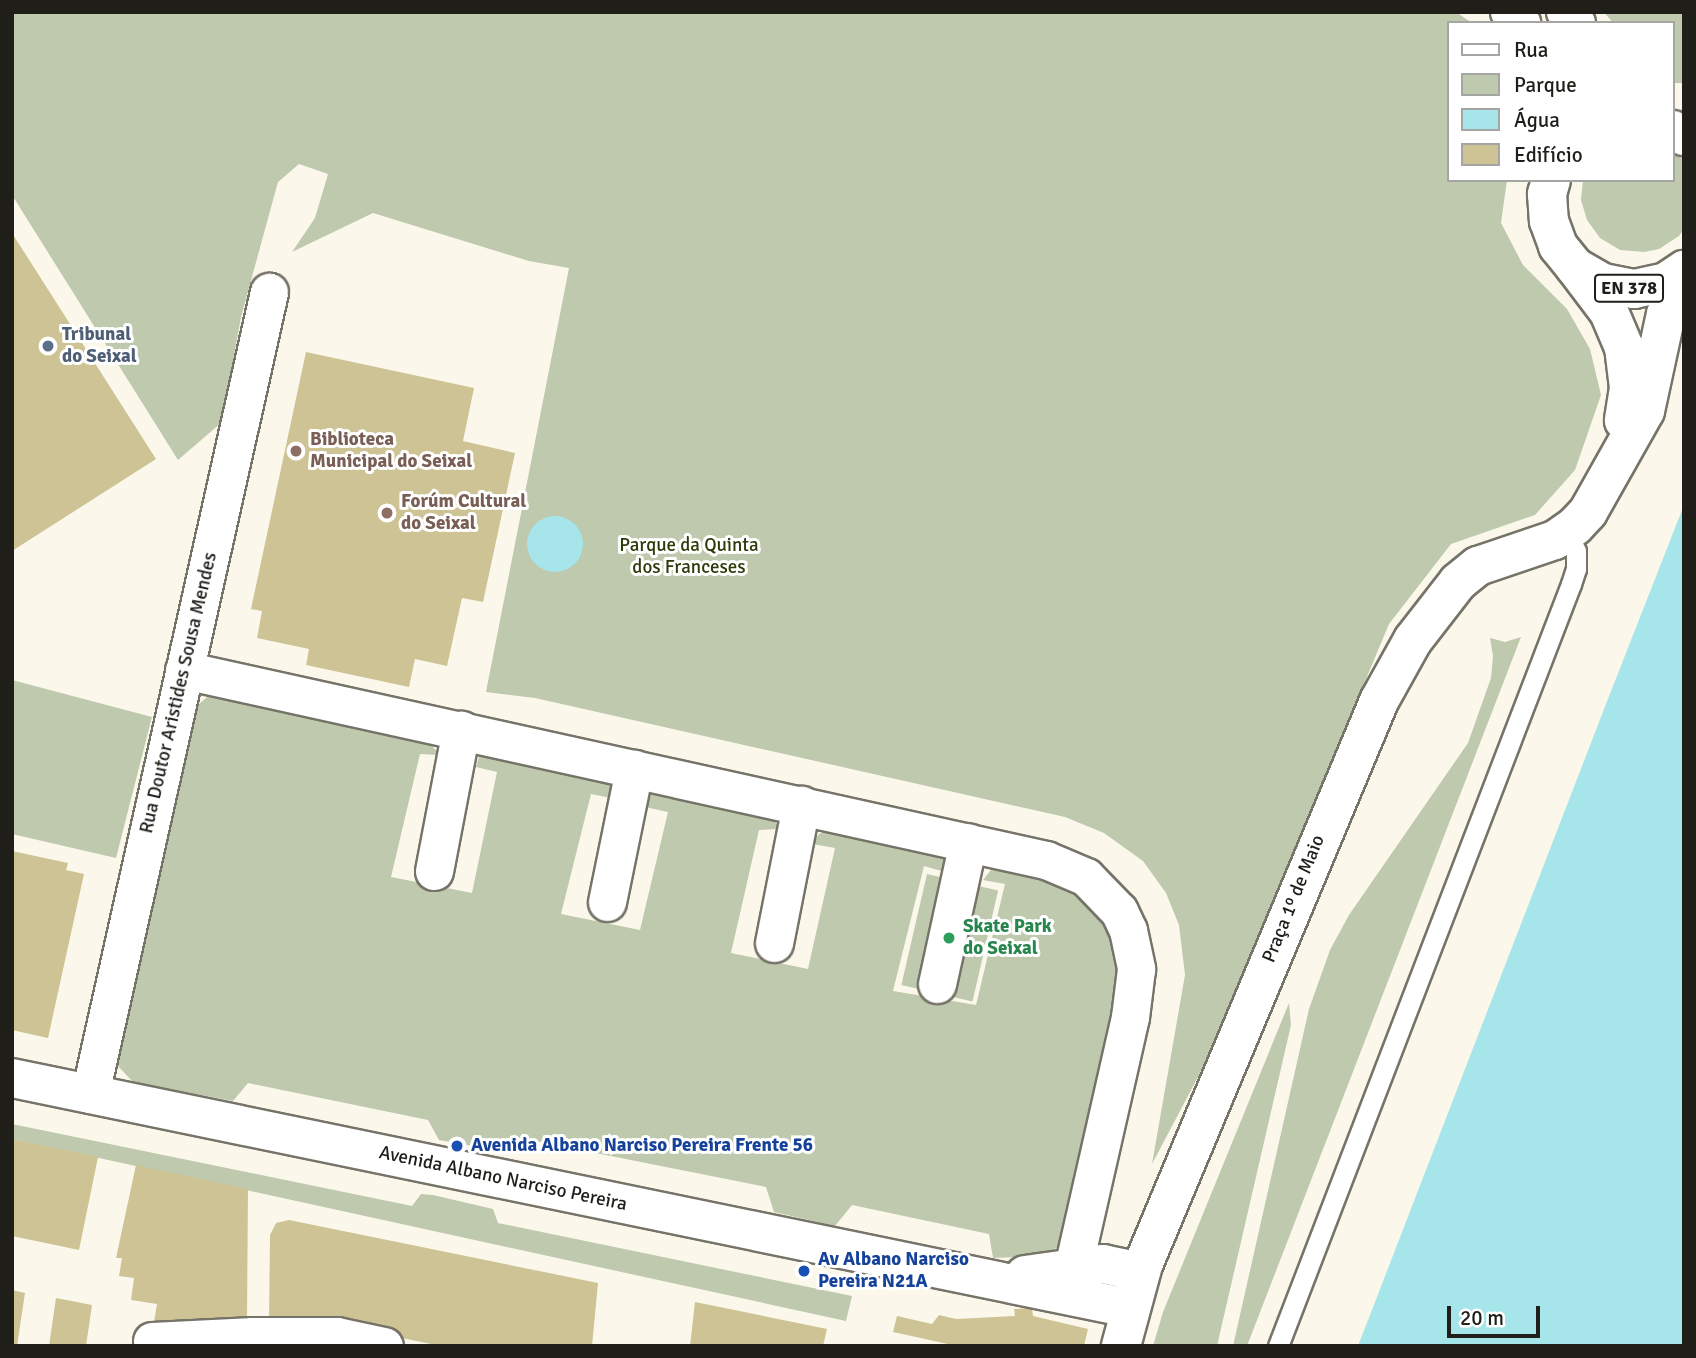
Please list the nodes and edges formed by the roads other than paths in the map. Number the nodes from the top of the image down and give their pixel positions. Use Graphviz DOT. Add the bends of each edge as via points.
graph roads {
  1 [pos="1550,182"];
  2 [pos="1575,267"];
  3 [pos="1684,270"];
  4 [pos="1684,276"];
  5 [pos="269,292"];
  6 [pos="1615,460"];
  7 [pos="1567,532"];
  8 [pos="184,670"];
  9 [pos="461,730"];
  10 [pos="634,769"];
  11 [pos="801,806"];
  12 [pos="968,842"];
  13 [pos="433,871"];
  14 [pos="607,902"];
  15 [pos="774,943"];
  16 [pos="937,984"];
  17 [pos="12,1079"];
  18 [pos="90,1094"];
  19 [pos="1140,1272"];
  20 [pos="1070,1282"];
  21 [pos="1129,1308"];
  22 [pos="152,1341"];
  23 [pos="253,1341"];
  24 [pos="384,1346"];
  25 [pos="1121,1346"];
  26 [pos="1278,1346"];
  1 -- 2 [label="street, EN 378" via="1549,221 1558,246"];
  2 -- 3 [label="street, EN 378" via="1603,283 1634,289 1666,282"];
  2 -- 6 [label="street, EN 378" via="1609,312 1624,346 1629,388"];
  4 -- 6 [label="street, EN 378" via="1665,314 1645,411"];
  5 -- 8 [label="street, Rua Doutor Aristides Sousa Mendes"];
  6 -- 7 [label="street, Praça 1º de Maio / EN 378" via="1588,512"];
  7 -- 19 [label="street, Praça 1º de Maio" via="1468,574 1441,601 1395,671 1335,801"];
  7 -- 26 [label="lane" via="1576,551 1572,584"];
  8 -- 9 [label="street"];
  8 -- 18 [label="street, Rua Doutor Aristides Sousa Mendes"];
  9 -- 10 [label="street"];
  9 -- 13 [label="street"];
  10 -- 11 [label="street"];
  10 -- 14 [label="street"];
  11 -- 12 [label="street"];
  11 -- 15 [label="street"];
  12 -- 16 [label="street"];
  12 -- 20 [label="street" via="1046,860 1086,877 1119,911 1134,950 1130,1017"];
  17 -- 18 [label="street, Avenida Albano Narciso Pereira"];
  18 -- 20 [label="street, Avenida Albano Narciso Pereira" via="995,1278"];
  19 -- 20 [label="street, Avenida Albano Narciso Pereira" via="1114,1264"];
  19 -- 21 [label="street, Praça 1º de Maio"];
  20 -- 21 [label="street"];
  21 -- 25 [label="street, Praça 1º de Maio"];
  22 -- 23 [label="street"];
  23 -- 24 [label="street" via="337,1336"];
}
